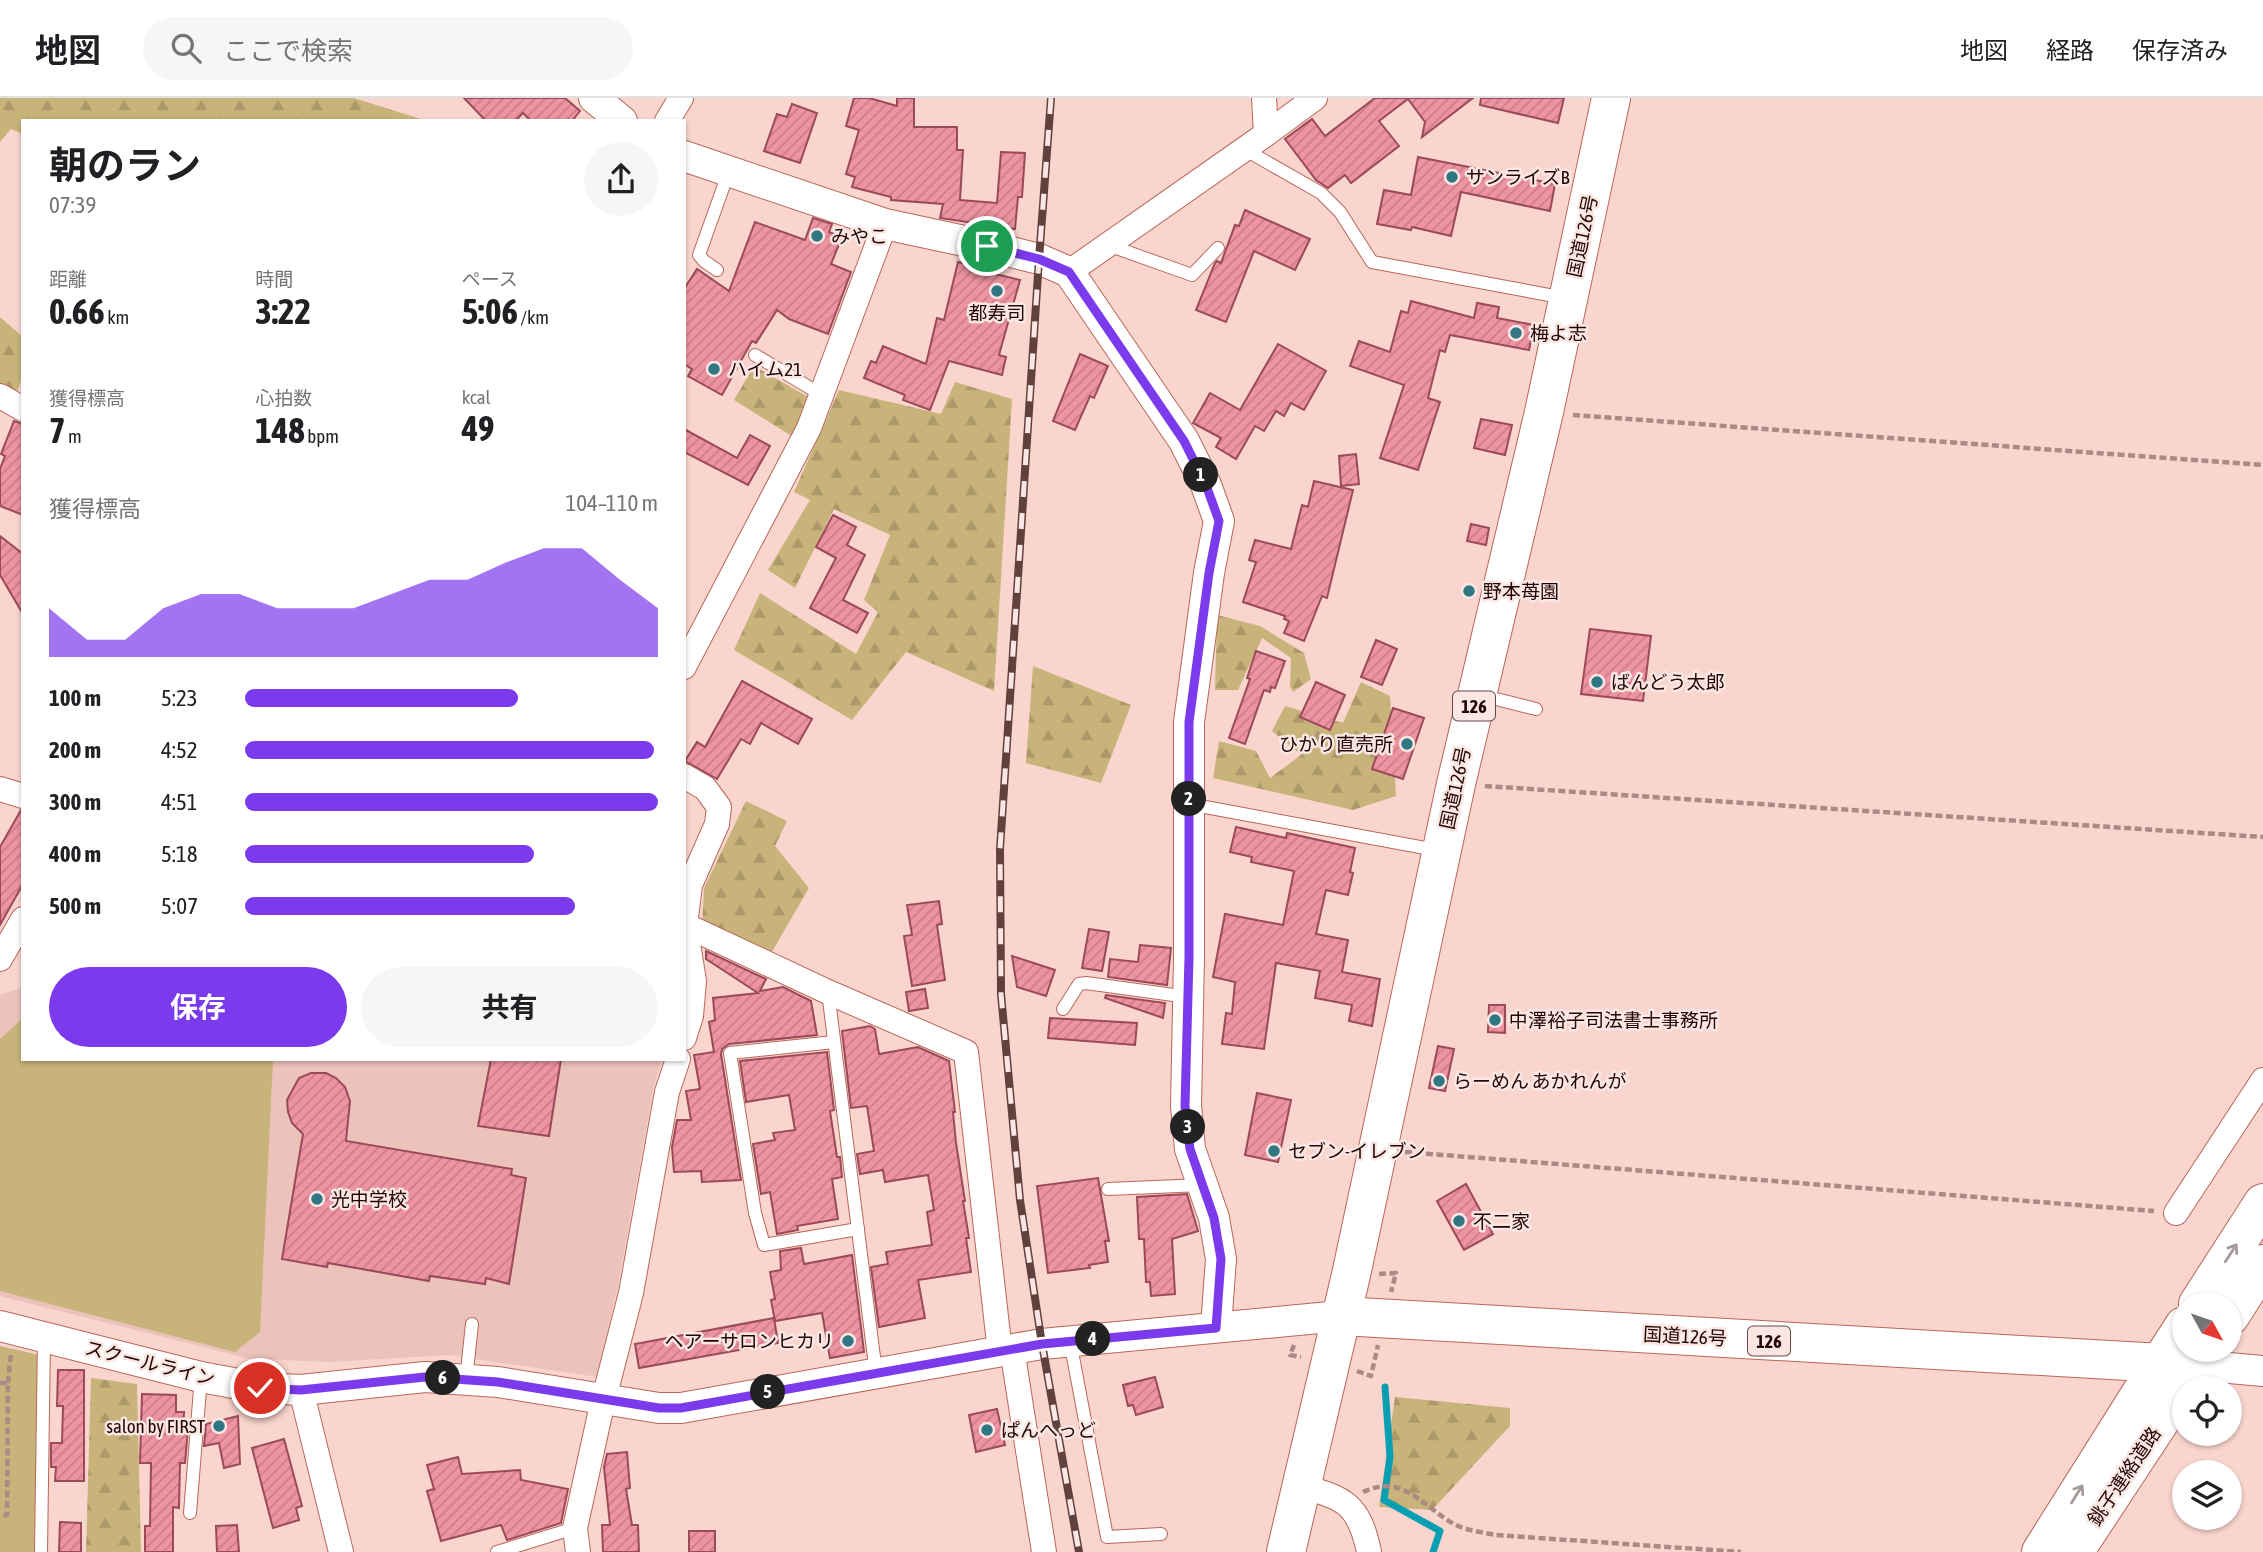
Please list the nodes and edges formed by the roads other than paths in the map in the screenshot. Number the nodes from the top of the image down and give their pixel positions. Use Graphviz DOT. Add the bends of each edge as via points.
graph roads {
  1 [pos="594,98"];
  2 [pos="681,98"];
  3 [pos="1264,98"];
  4 [pos="1315,98"];
  5 [pos="1611,98"];
  6 [pos="620,119"];
  7 [pos="668,119"];
  8 [pos="1266,134"];
  9 [pos="1244,149"];
  10 [pos="686,157"];
  11 [pos="729,171"];
  12 [pos="885,224"];
  13 [pos="1108,246"];
  14 [pos="1218,248"];
  15 [pos="717,270"];
  16 [pos="1069,272"];
  17 [pos="1569,299"];
  18 [pos="755,355"];
  19 [pos="0,396"];
  20 [pos="823,396"];
  21 [pos="21,408"];
  22 [pos="686,663"];
  23 [pos="1476,694"];
  24 [pos="1536,709"];
  25 [pos="686,777"];
  26 [pos="0,789"];
  27 [pos="21,795"];
  28 [pos="1189,804"];
  29 [pos="1442,852"];
  30 [pos="686,917"];
  31 [pos="21,922"];
  32 [pos="686,925"];
  33 [pos="686,931"];
  34 [pos="0,959"];
  35 [pos="828,992"];
  36 [pos="1188,996"];
  37 [pos="1063,1009"];
  38 [pos="686,1032"];
  39 [pos="834,1042"];
  40 [pos="677,1061"];
  41 [pos="2263,1080"];
  42 [pos="1202,1185"];
  43 [pos="1108,1189"];
  44 [pos="2263,1203"];
  45 [pos="2176,1213"];
  46 [pos="858,1229"];
  47 [pos="2263,1264"];
  48 [pos="2206,1292"];
  49 [pos="2242,1297"];
  50 [pos="1341,1316"];
  51 [pos="472,1324"];
  52 [pos="1216,1328"];
  53 [pos="6,1335"];
  54 [pos="44,1337"];
  55 [pos="1070,1341"];
  56 [pos="1006,1351"];
  57 [pos="2172,1358"];
  58 [pos="2187,1362"];
  59 [pos="2187,1362"];
  60 [pos="2208,1362"];
  61 [pos="2263,1371"];
  62 [pos="876,1374"];
  63 [pos="201,1377"];
  64 [pos="466,1380"];
  65 [pos="301,1390"];
  66 [pos="604,1400"];
  67 [pos="1300,1486"];
  68 [pos="190,1513"];
  69 [pos="1161,1534"];
  70 [pos="576,1540"];
  71 [pos="41,1552"];
  72 [pos="341,1552"];
  73 [pos="497,1552"];
  74 [pos="1044,1552"];
  75 [pos="1286,1552"];
  76 [pos="1369,1552"];
  77 [pos="2041,1552"];
  78 [pos="2074,1552"];
  1 -- 6 [label="street"];
  2 -- 7 [label="street"];
  3 -- 8 [label="street"];
  4 -- 8 [label="street"];
  5 -- 17 [label="highway, 国道126号 / 126"];
  8 -- 9 [label="street"];
  9 -- 13 [label="street"];
  9 -- 17 [label="lane" via="1321,193 1340,212 1372,262"];
  10 -- 11 [label="street"];
  11 -- 12 [label="street"];
  11 -- 15 [label="lane" via="699,255"];
  12 -- 16 [label="street" via="1039,259"];
  12 -- 20 [label="street"];
  13 -- 14 [label="lane" via="1192,275"];
  13 -- 16 [label="street"];
  16 -- 28 [label="street" via="1184,441 1219,521 1189,722"];
  17 -- 23 [label="highway, 国道126号 / 126"];
  18 -- 20 [label="lane"];
  19 -- 21 [label="street"];
  20 -- 22 [label="street"];
  23 -- 24 [label="lane"];
  23 -- 29 [label="highway, 国道126号 / 126"];
  25 -- 30 [label="street" via="705,788 719,807 717,824 690,885"];
  26 -- 27 [label="street"];
  28 -- 29 [label="lane"];
  28 -- 36 [label="street"];
  29 -- 50 [label="highway, 国道126号 / 126"];
  31 -- 34 [label="street"];
  32 -- 35 [label="street"];
  33 -- 38 [label="street" via="694,981"];
  35 -- 39 [label="lane"];
  35 -- 56 [label="street" via="966,1052"];
  36 -- 37 [label="lane" via="1086,983 1079,984"];
  36 -- 42 [label="street" via="1185,1106 1190,1149"];
  39 -- 46 [label="lane"];
  39 -- 46 [label="lane" via="730,1053 764,1245"];
  40 -- 66 [label="street" via="667,1092 631,1293"];
  41 -- 45 [label="street"];
  42 -- 43 [label="lane"];
  42 -- 52 [label="street" via="1221,1259"];
  48 -- 44 [label="highway, one-way"];
  46 -- 62 [label="lane"];
  47 -- 49 [label="highway"];
  50 -- 52 [label="street, スクールライン"];
  50 -- 57 [label="highway, 国道126号 / 126"];
  50 -- 67 [label="highway, 国道126号 / 126"];
  51 -- 64 [label="lane"];
  52 -- 55 [label="street, スクールライン"];
  53 -- 54 [label="street, スクールライン"];
  54 -- 63 [label="street, スクールライン"];
  54 -- 71 [label="lane"];
  55 -- 56 [label="street, スクールライン"];
  55 -- 69 [label="lane" via="1107,1537"];
  56 -- 62 [label="street, スクールライン"];
  56 -- 74 [label="street"];
  77 -- 58 [label="highway, 銚子連絡道路, one-way"];
  59 -- 78 [label="highway, 銚子連絡道路"];
  60 -- 61 [label="street"];
  62 -- 66 [label="street, スクールライン" via="681,1408"];
  63 -- 65 [label="street, スクールライン"];
  63 -- 68 [label="lane"];
  64 -- 65 [label="street, スクールライン" via="425,1377"];
  64 -- 66 [label="street, スクールライン"];
  65 -- 72 [label="street"];
  66 -- 70 [label="street"];
  67 -- 75 [label="highway, 国道126号 / 126"];
  67 -- 76 [label="street" via="1350,1506 1364,1530"];
  70 -- 73 [label="lane"];
}
